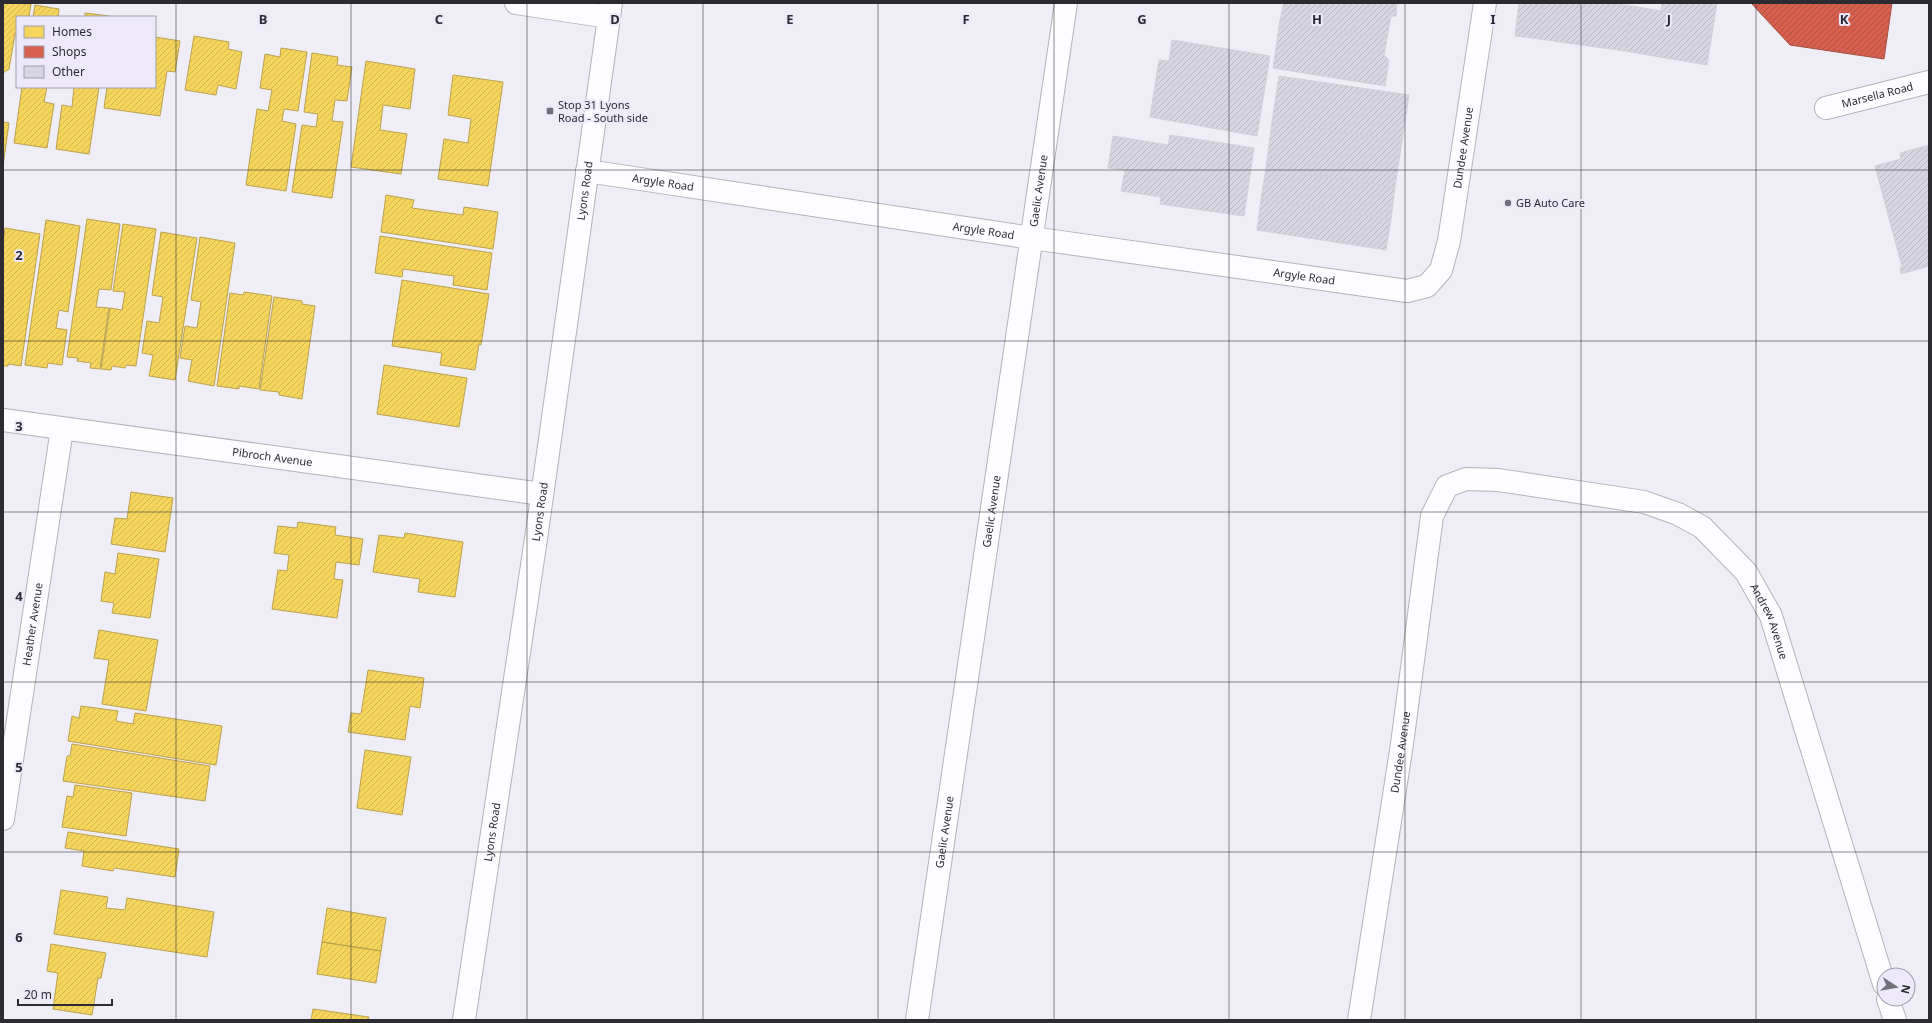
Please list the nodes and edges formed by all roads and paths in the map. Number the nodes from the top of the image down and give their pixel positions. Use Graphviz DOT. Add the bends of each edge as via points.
graph roads {
  1 [pos="516,3"];
  2 [pos="1066,3"];
  3 [pos="1485,3"];
  4 [pos="610,10"];
  5 [pos="1929,82"];
  6 [pos="1826,108"];
  7 [pos="587,171"];
  8 [pos="1032,238"];
  9 [pos="1427,286"];
  10 [pos="3,420"];
  11 [pos="62,429"];
  12 [pos="1447,486"];
  13 [pos="542,494"];
  14 [pos="3,819"];
  15 [pos="1879,967"];
  16 [pos="1891,1007"];
  17 [pos="464,1020"];
  18 [pos="917,1020"];
  19 [pos="1359,1020"];
  20 [pos="1895,1020"];
  1 -- 4 [label="street"];
  2 -- 8 [label="street, Gaelic Avenue"];
  3 -- 9 [label="street, Dundee Avenue" via="1449,240 1441,270"];
  4 -- 7 [label="street, Lyons Road"];
  5 -- 6 [label="street, Marsella Road"];
  7 -- 8 [label="street, Argyle Road"];
  7 -- 13 [label="street, Lyons Road"];
  8 -- 9 [label="street, Argyle Road" via="1408,291"];
  8 -- 18 [label="street, Gaelic Avenue"];
  10 -- 11 [label="street, Pibroch Avenue"];
  11 -- 13 [label="street, Pibroch Avenue"];
  11 -- 14 [label="street, Heather Avenue"];
  12 -- 15 [label="street, Andrew Avenue" via="1466,479 1498,480 1644,502 1678,514 1702,527 1746,572 1771,616"];
  12 -- 19 [label="street, Dundee Avenue" via="1432,516 1402,744"];
  13 -- 17 [label="street, Lyons Road"];
  16 -- 20 [label="street"];
}
